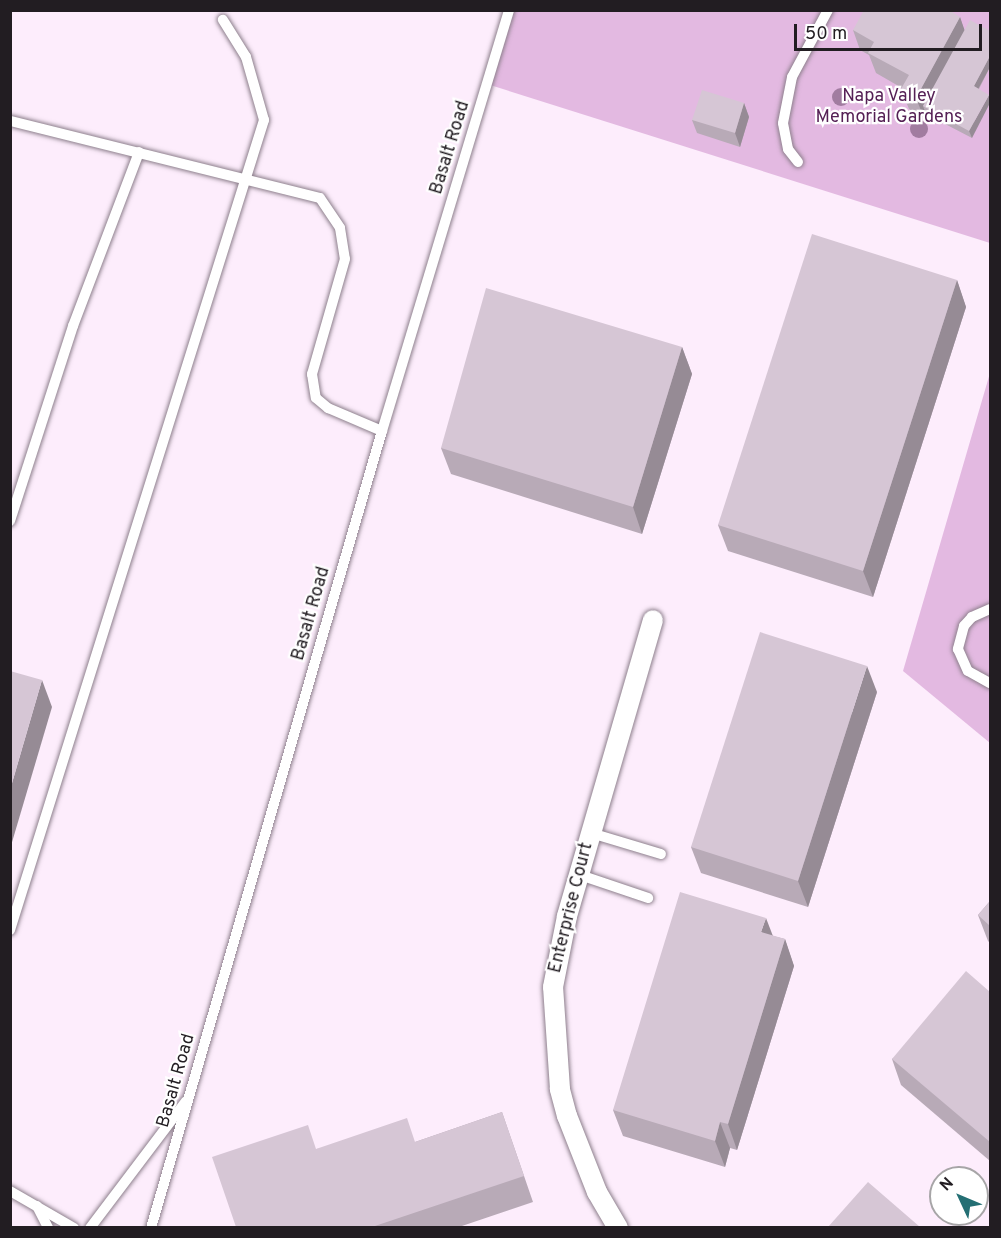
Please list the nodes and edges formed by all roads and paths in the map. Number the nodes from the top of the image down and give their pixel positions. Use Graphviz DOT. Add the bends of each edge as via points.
graph roads {
  1 [pos="509,10"];
  2 [pos="828,10"];
  3 [pos="223,20"];
  4 [pos="12,122"];
  5 [pos="139,152"];
  6 [pos="798,162"];
  7 [pos="245,180"];
  8 [pos="382,431"];
  9 [pos="10,521"];
  10 [pos="990,609"];
  11 [pos="653,620"];
  12 [pos="990,682"];
  13 [pos="591,833"];
  14 [pos="661,854"];
  15 [pos="580,875"];
  16 [pos="648,898"];
  17 [pos="10,930"];
  18 [pos="189,1096"];
  19 [pos="10,1191"];
  20 [pos="37,1206"];
  21 [pos="48,1227"];
  22 [pos="74,1227"];
  23 [pos="90,1227"];
  24 [pos="151,1227"];
  25 [pos="618,1227"];
  1 -- 8 [label="lane, Basalt Road"];
  2 -- 6 [label="lane" via="792,77 783,123 788,149"];
  3 -- 7 [label="lane" via="246,57 264,120"];
  4 -- 5 [label="lane"];
  5 -- 7 [label="lane"];
  5 -- 9 [label="lane" via="73,326"];
  7 -- 8 [label="lane" via="320,198 340,228 345,259 312,374 316,398 327,408"];
  7 -- 17 [label="lane"];
  8 -- 18 [label="lane, Basalt Road"];
  10 -- 12 [label="lane" via="972,617 964,626 958,649 968,671"];
  11 -- 13 [label="street, Enterprise Court"];
  13 -- 14 [label="lane"];
  13 -- 15 [label="street, Enterprise Court"];
  15 -- 16 [label="lane"];
  15 -- 25 [label="street, Enterprise Court" via="558,951 553,987 560,1089 578,1151"];
  18 -- 23 [label="lane"];
  18 -- 24 [label="lane, Basalt Road"];
  19 -- 20 [label="lane"];
  20 -- 21 [label="lane"];
  20 -- 22 [label="lane"];
}
